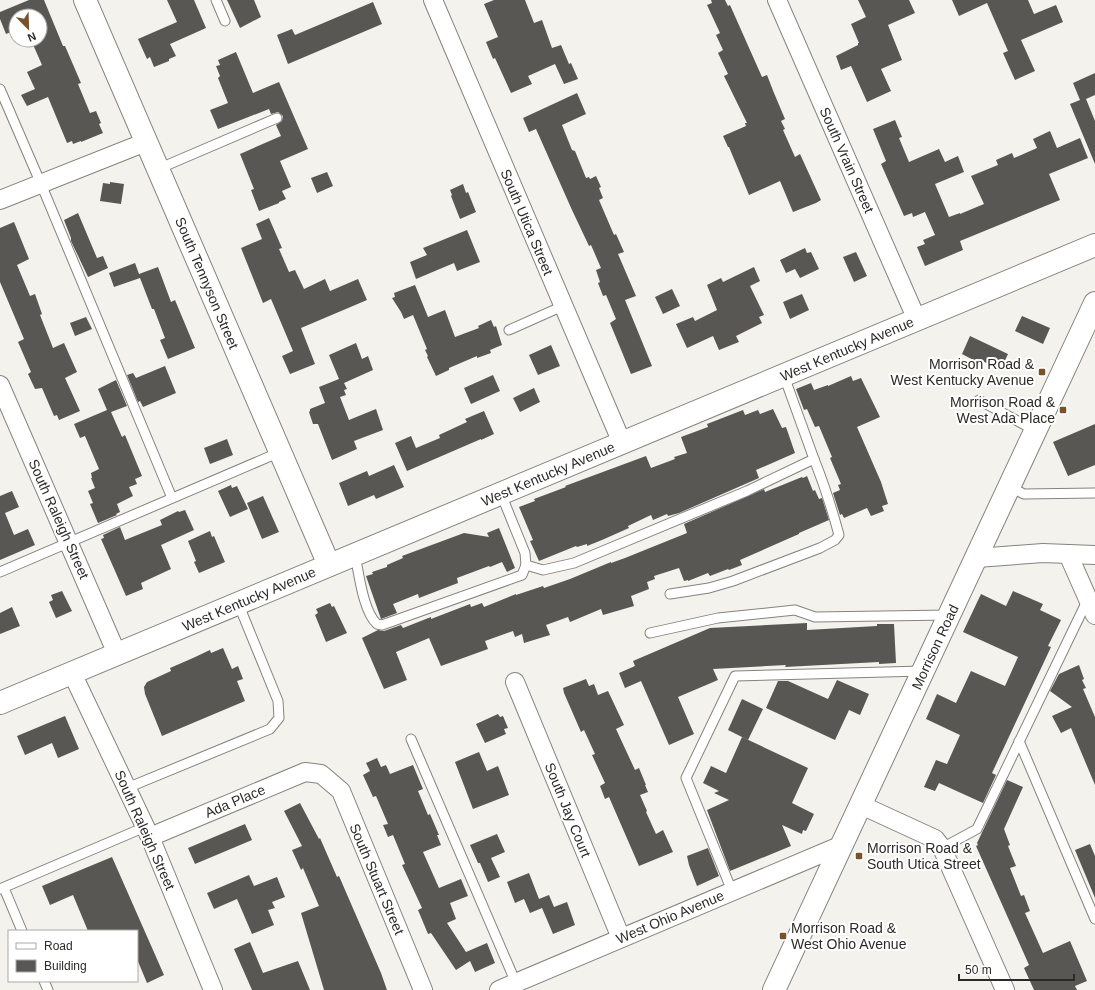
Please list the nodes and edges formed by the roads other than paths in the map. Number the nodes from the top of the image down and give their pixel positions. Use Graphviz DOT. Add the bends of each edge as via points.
graph roads {
  1 [pos="85,0"];
  2 [pos="216,0"];
  3 [pos="432,0"];
  4 [pos="777,0"];
  5 [pos="225,21"];
  6 [pos="0,89"];
  7 [pos="277,118"];
  8 [pos="146,142"];
  9 [pos="158,169"];
  10 [pos="41,184"];
  11 [pos="0,200"];
  12 [pos="1095,245"];
  13 [pos="1095,303"];
  14 [pos="563,306"];
  15 [pos="917,320"];
  16 [pos="509,330"];
  17 [pos="784,376"];
  18 [pos="0,385"];
  19 [pos="979,400"];
  20 [pos="1036,431"];
  21 [pos="622,443"];
  22 [pos="280,452"];
  23 [pos="814,459"];
  24 [pos="1010,487"];
  25 [pos="1095,493"];
  26 [pos="501,494"];
  27 [pos="172,498"];
  28 [pos="68,542"];
  29 [pos="1068,554"];
  30 [pos="355,555"];
  31 [pos="1095,555"];
  32 [pos="977,558"];
  33 [pos="329,565"];
  34 [pos="526,565"];
  35 [pos="0,572"];
  36 [pos="670,594"];
  37 [pos="238,603"];
  38 [pos="1092,607"];
  39 [pos="950,615"];
  40 [pos="650,633"];
  41 [pos="117,654"];
  42 [pos="924,671"];
  43 [pos="72,673"];
  44 [pos="516,682"];
  45 [pos="0,703"];
  46 [pos="411,739"];
  47 [pos="1019,741"];
  48 [pos="322,774"];
  49 [pos="127,788"];
  50 [pos="861,805"];
  51 [pos="148,832"];
  52 [pos="842,845"];
  53 [pos="942,848"];
  54 [pos="2,888"];
  55 [pos="732,891"];
  56 [pos="1095,919"];
  57 [pos="22,930"];
  58 [pos="621,938"];
  59 [pos="521,984"];
  60 [pos="213,990"];
  61 [pos="423,990"];
  62 [pos="499,990"];
  63 [pos="774,990"];
  64 [pos="1005,990"];
  1 -- 8 [label="street, South Tennyson Street"];
  2 -- 5 [label="lane"];
  3 -- 14 [label="street, South Utica Street"];
  4 -- 15 [label="street, South Vrain Street"];
  6 -- 10 [label="lane"];
  7 -- 9 [label="lane"];
  8 -- 9 [label="street, South Tennyson Street"];
  8 -- 10 [label="street"];
  9 -- 22 [label="street, South Tennyson Street"];
  10 -- 11 [label="street"];
  10 -- 27 [label="lane"];
  12 -- 15 [label="street, West Kentucky Avenue"];
  13 -- 20 [label="street, Morrison Road"];
  14 -- 16 [label="lane"];
  14 -- 21 [label="street, South Utica Street"];
  15 -- 17 [label="street, West Kentucky Avenue"];
  17 -- 21 [label="street, West Kentucky Avenue"];
  17 -- 23 [label="lane"];
  18 -- 28 [label="street, South Raleigh Street"];
  19 -- 20 [label="lane"];
  20 -- 24 [label="street, Morrison Road"];
  21 -- 26 [label="street, West Kentucky Avenue"];
  22 -- 27 [label="lane"];
  22 -- 33 [label="street, South Tennyson Street"];
  23 -- 34 [label="lane" via="747,491 574,563 543,570"];
  23 -- 36 [label="lane" via="835,522 838,535 835,540 733,581 709,588"];
  24 -- 25 [label="lane" via="1024,494"];
  24 -- 32 [label="street, Morrison Road"];
  26 -- 30 [label="street, West Kentucky Avenue"];
  26 -- 34 [label="lane" via="524,553"];
  27 -- 28 [label="lane"];
  28 -- 35 [label="lane"];
  28 -- 41 [label="street, South Raleigh Street"];
  29 -- 31 [label="street"];
  29 -- 32 [label="street" via="1043,553"];
  29 -- 38 [label="street"];
  30 -- 33 [label="street, West Kentucky Avenue"];
  30 -- 34 [label="lane" via="369,615 377,624 382,625 522,575"];
  32 -- 39 [label="street, Morrison Road"];
  33 -- 37 [label="street, West Kentucky Avenue"];
  37 -- 41 [label="street, West Kentucky Avenue"];
  37 -- 49 [label="lane" via="278,701 279,718 270,729"];
  38 -- 47 [label="lane"];
  39 -- 40 [label="lane" via="815,617 795,610 718,618"];
  39 -- 42 [label="street, Morrison Road"];
  41 -- 43 [label="street, West Kentucky Avenue"];
  42 -- 50 [label="street, Morrison Road"];
  42 -- 55 [label="lane" via="735,676 686,778"];
  43 -- 45 [label="street, West Kentucky Avenue"];
  43 -- 49 [label="street, South Raleigh Street"];
  44 -- 58 [label="street, South Jay Court"];
  46 -- 59 [label="lane"];
  47 -- 53 [label="lane" via="976,828"];
  47 -- 56 [label="lane"];
  48 -- 51 [label="street, Ada Place" via="305,772"];
  48 -- 61 [label="street, South Stuart Street" via="341,791"];
  49 -- 51 [label="street, South Raleigh Street"];
  50 -- 52 [label="street, Morrison Road"];
  50 -- 53 [label="street" via="935,839"];
  51 -- 54 [label="lane"];
  51 -- 60 [label="street, South Raleigh Street"];
  52 -- 55 [label="street, West Ohio Avenue"];
  52 -- 63 [label="street, Morrison Road"];
  53 -- 64 [label="street"];
  54 -- 57 [label="lane"];
  55 -- 58 [label="street, West Ohio Avenue"];
  58 -- 59 [label="street, West Ohio Avenue"];
  59 -- 62 [label="street, West Ohio Avenue"];
}
